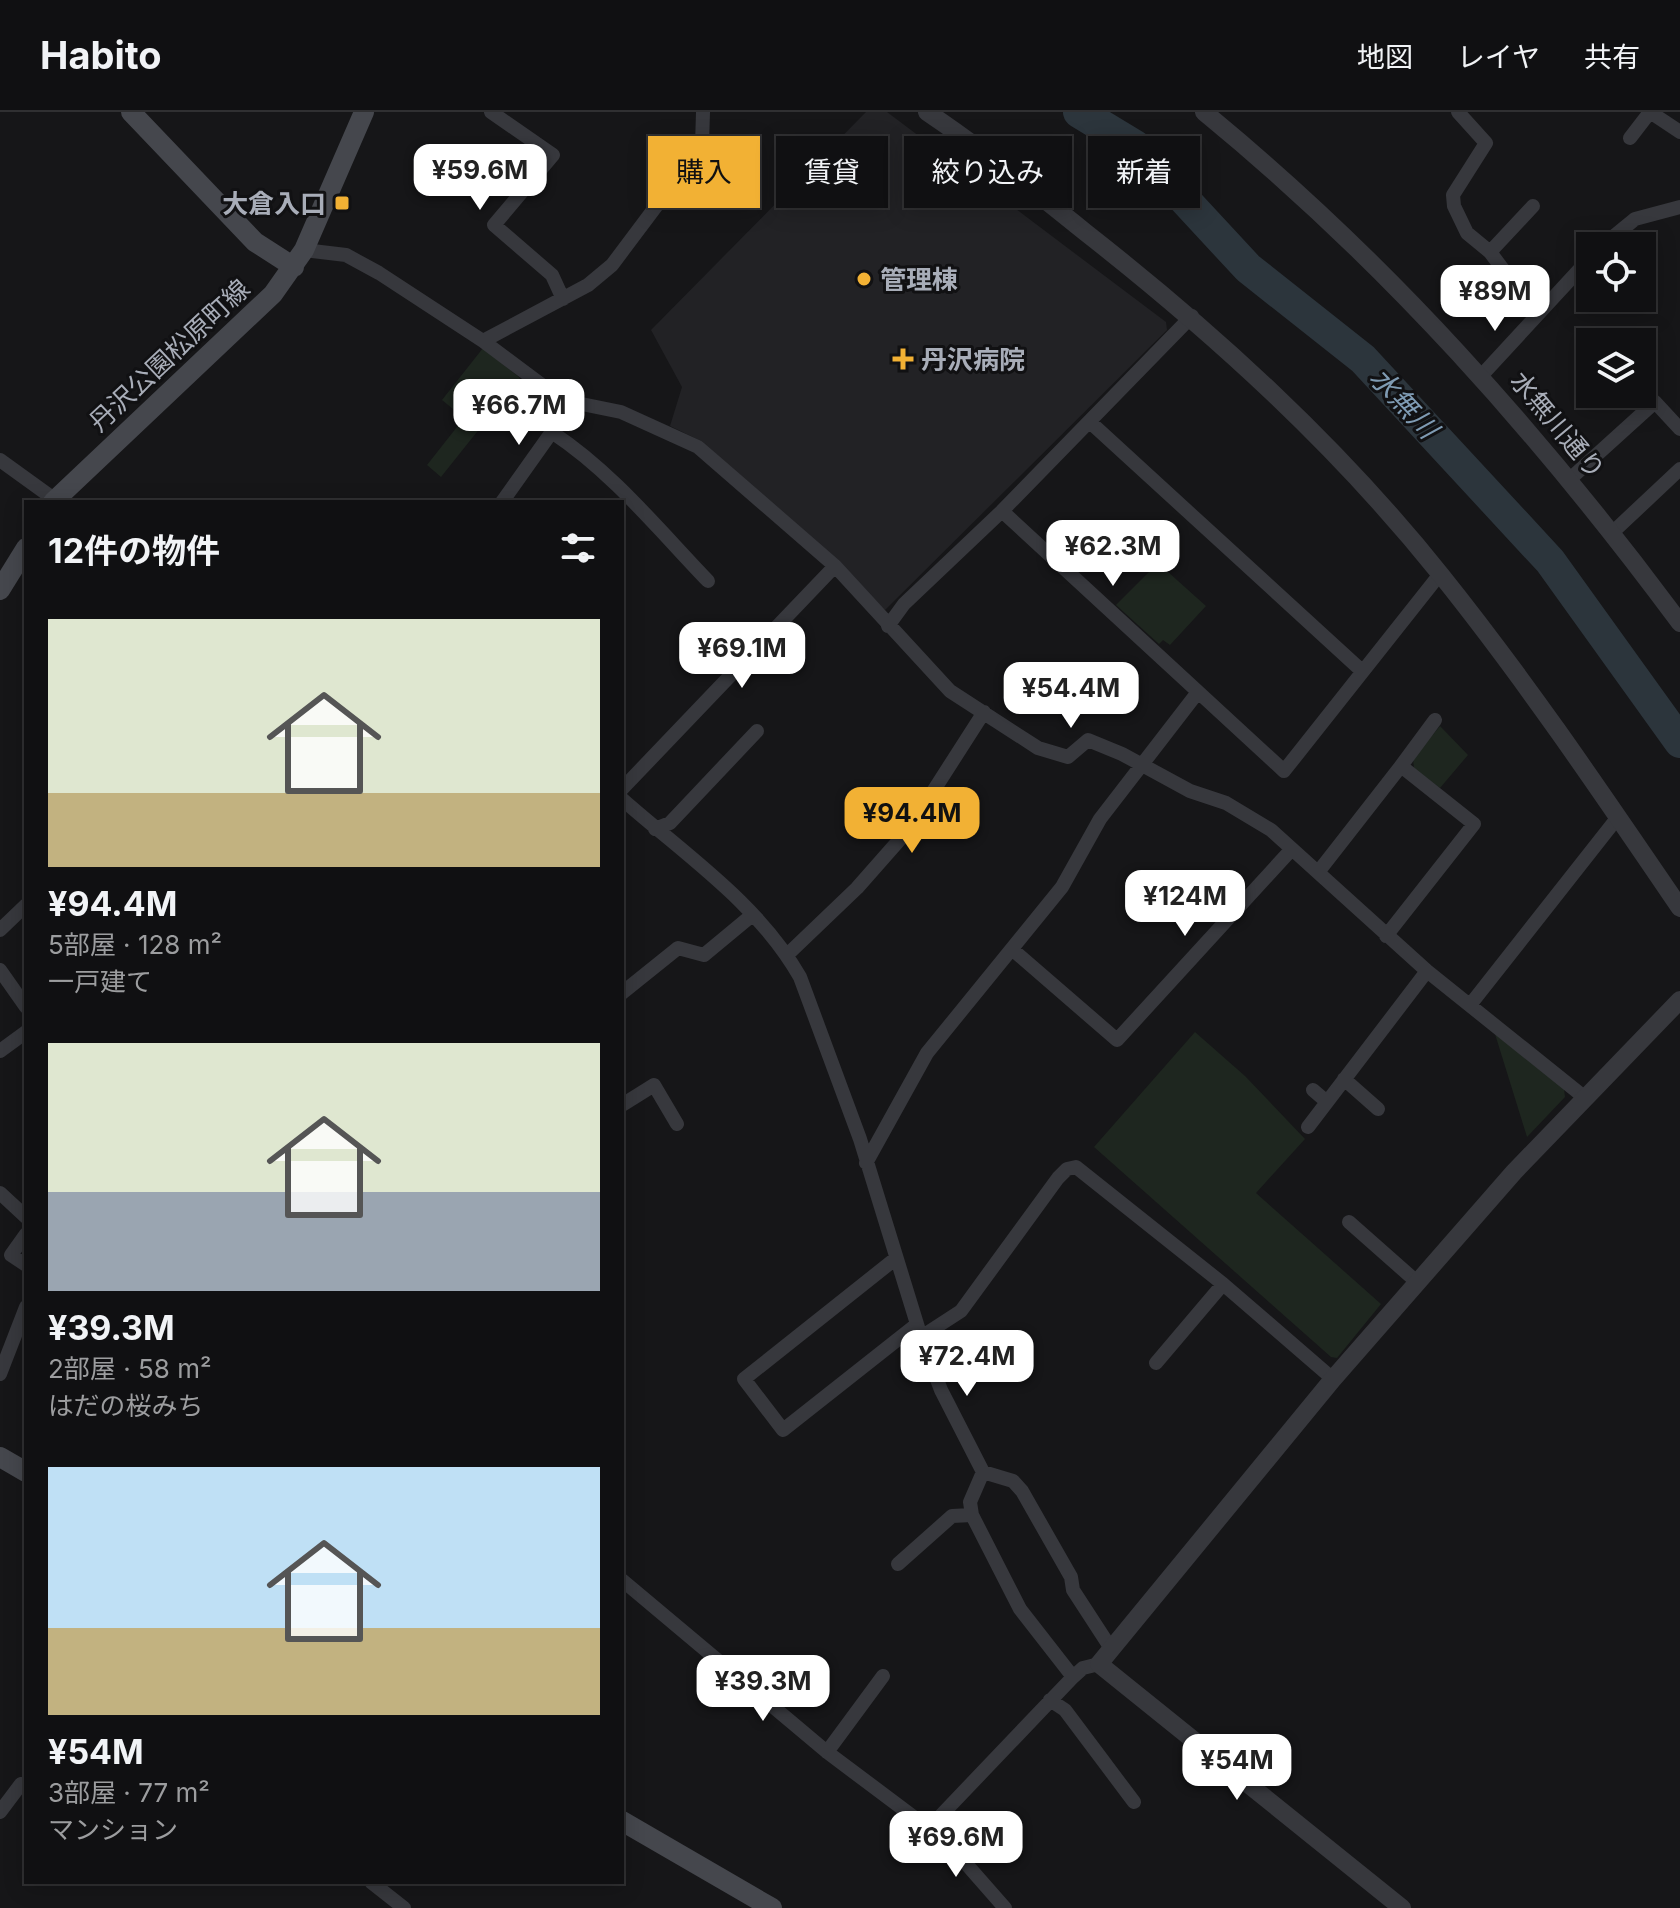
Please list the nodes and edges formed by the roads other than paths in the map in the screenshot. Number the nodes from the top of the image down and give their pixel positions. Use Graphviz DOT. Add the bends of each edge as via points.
graph roads {
  1 [pos="131,112"];
  2 [pos="364,112"];
  3 [pos="491,112"];
  4 [pos="703,112"];
  5 [pos="927,112"];
  6 [pos="1204,112"];
  7 [pos="1458,112"];
  8 [pos="1650,112"];
  9 [pos="1680,132"];
  10 [pos="1630,138"];
  11 [pos="1533,206"];
  12 [pos="1680,207"];
  13 [pos="1619,232"];
  14 [pos="1490,252"];
  15 [pos="299,258"];
  16 [pos="1576,273"];
  17 [pos="563,299"];
  18 [pos="1537,315"];
  19 [pos="1192,316"];
  20 [pos="483,341"];
  21 [pos="1482,375"];
  22 [pos="562,400"];
  23 [pos="1090,422"];
  24 [pos="1680,429"];
  25 [pos="553,433"];
  26 [pos="0,460"];
  27 [pos="1680,469"];
  28 [pos="1570,479"];
  29 [pos="53,500"];
  30 [pos="55,500"];
  31 [pos="503,500"];
  32 [pos="1002,511"];
  33 [pos="1613,532"];
  34 [pos="24,551"];
  35 [pos="835,566"];
  36 [pos="1440,574"];
  37 [pos="708,581"];
  38 [pos="0,590"];
  39 [pos="1680,623"];
  40 [pos="888,626"];
  41 [pos="1362,671"];
  42 [pos="1198,692"];
  43 [pos="984,712"];
  44 [pos="1435,720"];
  45 [pos="757,731"];
  46 [pos="1142,766"];
  47 [pos="1401,766"];
  48 [pos="624,787"];
  49 [pos="624,801"];
  50 [pos="1618,817"];
  51 [pos="655,829"];
  52 [pos="1291,850"];
  53 [pos="1319,871"];
  54 [pos="24,907"];
  55 [pos="1680,908"];
  56 [pos="751,916"];
  57 [pos="0,930"];
  58 [pos="1386,936"];
  59 [pos="1013,950"];
  60 [pos="787,955"];
  61 [pos="0,970"];
  62 [pos="1427,971"];
  63 [pos="624,991"];
  64 [pos="1680,1000"];
  65 [pos="24,1004"];
  66 [pos="1470,1005"];
  67 [pos="24,1033"];
  68 [pos="0,1051"];
  69 [pos="1344,1079"];
  70 [pos="1313,1090"];
  71 [pos="1584,1097"];
  72 [pos="1327,1102"];
  73 [pos="624,1104"];
  74 [pos="1378,1109"];
  75 [pos="677,1124"];
  76 [pos="1308,1127"];
  77 [pos="866,1163"];
  78 [pos="0,1193"];
  79 [pos="24,1215"];
  80 [pos="1349,1222"];
  81 [pos="24,1237"];
  82 [pos="895,1259"];
  83 [pos="24,1264"];
  84 [pos="1418,1283"];
  85 [pos="1223,1284"];
  86 [pos="24,1312"];
  87 [pos="918,1331"];
  88 [pos="1156,1363"];
  89 [pos="0,1374"];
  90 [pos="1333,1379"];
  91 [pos="0,1457"];
  92 [pos="24,1471"];
  93 [pos="983,1472"];
  94 [pos="972,1515"];
  95 [pos="898,1564"];
  96 [pos="624,1582"];
  97 [pos="1112,1650"];
  98 [pos="1099,1664"];
  99 [pos="883,1676"];
  100 [pos="1073,1677"];
  101 [pos="1050,1700"];
  102 [pos="827,1752"];
  103 [pos="24,1786"];
  104 [pos="1134,1802"];
  105 [pos="0,1812"];
  106 [pos="624,1822"];
  107 [pos="928,1829"];
  108 [pos="374,1884"];
  109 [pos="404,1908"];
  110 [pos="772,1908"];
  111 [pos="1005,1908"];
  112 [pos="1402,1908"];
  1 -- 15 [label="main road, 丹沢公園松原町線" via="255,242"];
  2 -- 15 [label="main road"];
  3 -- 17 [label="street" via="553,155 494,225 552,275"];
  4 -- 17 [label="street" via="702,145 612,265"];
  5 -- 19 [label="street"];
  6 -- 21 [label="street, 水無川通り" via="1332,224"];
  7 -- 14 [label="street" via="1486,143 1453,195 1454,206 1467,233"];
  8 -- 9 [label="street"];
  8 -- 10 [label="street"];
  11 -- 14 [label="street"];
  12 -- 13 [label="street" via="1635,219"];
  14 -- 18 [label="street"];
  15 -- 20 [label="street" via="346,255"];
  15 -- 30 [label="main road, 丹沢公園松原町線" via="248,321"];
  16 -- 18 [label="street"];
  17 -- 20 [label="street"];
  18 -- 21 [label="street"];
  19 -- 23 [label="street"];
  19 -- 36 [label="street" via="1298,417"];
  20 -- 22 [label="street"];
  21 -- 28 [label="street, 水無川通り"];
  22 -- 25 [label="street" via="561,419"];
  22 -- 35 [label="street" via="621,412 698,447"];
  23 -- 32 [label="street"];
  23 -- 41 [label="street"];
  24 -- 28 [label="street" via="1655,402"];
  25 -- 31 [label="street"];
  25 -- 37 [label="street" via="634,503"];
  26 -- 29 [label="street"];
  27 -- 33 [label="street"];
  28 -- 33 [label="street, 水無川通り"];
  32 -- 40 [label="street" via="904,604"];
  32 -- 42 [label="street"];
  33 -- 39 [label="street, 水無川通り"];
  34 -- 38 [label="main road"];
  35 -- 40 [label="street"];
  35 -- 48 [label="street"];
  36 -- 41 [label="street"];
  36 -- 50 [label="street"];
  40 -- 43 [label="street" via="950,691"];
  41 -- 42 [label="street" via="1284,771"];
  42 -- 46 [label="street"];
  43 -- 46 [label="street" via="1038,748 1068,757 1088,740"];
  43 -- 60 [label="street" via="909,829"];
  44 -- 47 [label="street"];
  45 -- 51 [label="street" via="670,823"];
  46 -- 52 [label="street" via="1226,803 1271,830"];
  46 -- 59 [label="street"];
  47 -- 53 [label="street"];
  47 -- 58 [label="street" via="1474,824"];
  49 -- 51 [label="street"];
  50 -- 55 [label="street"];
  50 -- 66 [label="street"];
  51 -- 56 [label="street" via="718,878"];
  52 -- 53 [label="street"];
  52 -- 59 [label="street" via="1117,1040"];
  53 -- 58 [label="street"];
  54 -- 57 [label="street"];
  56 -- 60 [label="street"];
  56 -- 63 [label="street" via="704,955 678,948"];
  58 -- 62 [label="street"];
  59 -- 77 [label="street" via="927,1053"];
  60 -- 77 [label="street" via="800,977"];
  61 -- 65 [label="street"];
  62 -- 66 [label="street"];
  62 -- 69 [label="street"];
  64 -- 71 [label="street"];
  66 -- 71 [label="street"];
  67 -- 68 [label="street"];
  69 -- 72 [label="street"];
  69 -- 74 [label="street"];
  70 -- 72 [label="street"];
  71 -- 84 [label="street"];
  72 -- 76 [label="street"];
  73 -- 75 [label="street" via="654,1085"];
  77 -- 82 [label="street"];
  78 -- 79 [label="street"];
  80 -- 84 [label="street"];
  81 -- 83 [label="street" via="11,1255"];
  82 -- 87 [label="street"];
  82 -- 87 [label="street" via="744,1379 783,1430"];
  84 -- 90 [label="street"];
  85 -- 87 [label="street" via="1076,1167 1058,1178 961,1311"];
  85 -- 88 [label="street"];
  85 -- 90 [label="street"];
  86 -- 89 [label="street"];
  87 -- 93 [label="street"];
  90 -- 97 [label="street"];
  91 -- 92 [label="main road"];
  93 -- 94 [label="street" via="970,1502"];
  93 -- 97 [label="street" via="1013,1481 1022,1491 1071,1577 1073,1590"];
  94 -- 95 [label="street" via="952,1516"];
  94 -- 100 [label="street" via="1020,1609"];
  96 -- 102 [label="street"];
  97 -- 98 [label="street"];
  98 -- 100 [label="street"];
  98 -- 112 [label="street"];
  99 -- 102 [label="street"];
  100 -- 101 [label="street"];
  101 -- 104 [label="street" via="1065,1710"];
  101 -- 107 [label="street"];
  102 -- 107 [label="street"];
  103 -- 105 [label="street"];
  106 -- 110 [label="main road"];
  107 -- 111 [label="street" via="985,1881"];
  108 -- 109 [label="street"];
}
